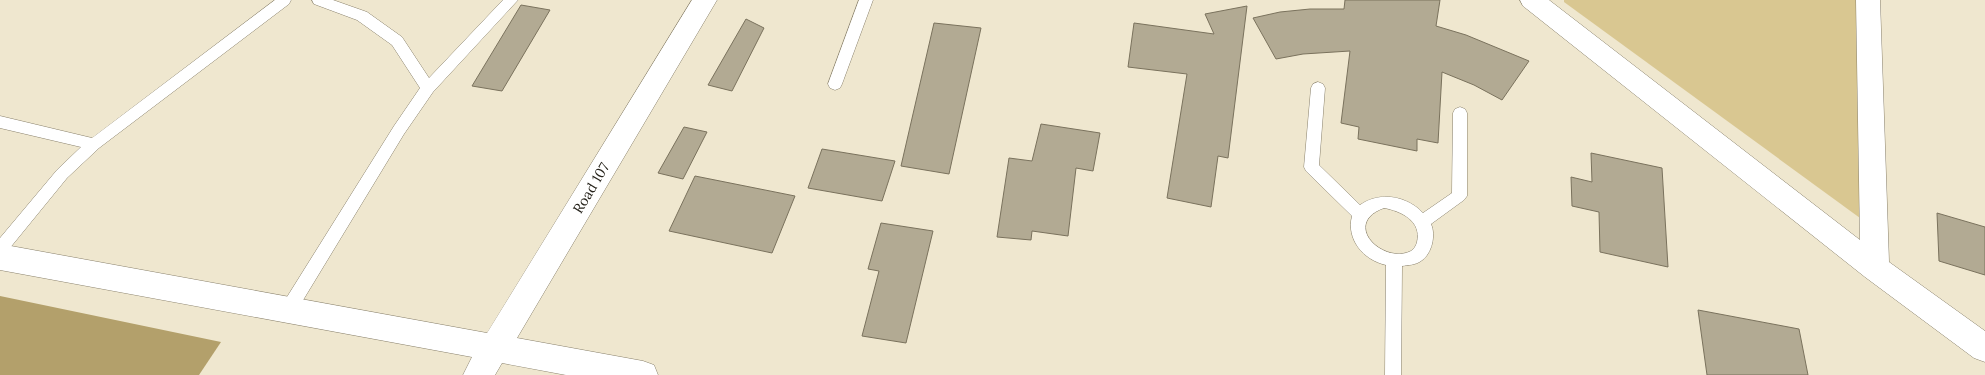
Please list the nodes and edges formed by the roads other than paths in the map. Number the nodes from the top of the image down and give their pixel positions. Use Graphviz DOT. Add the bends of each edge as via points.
graph roads {
  1 [pos="284,0"];
  2 [pos="320,0"];
  3 [pos="511,0"];
  4 [pos="705,0"];
  5 [pos="866,0"];
  6 [pos="1532,0"];
  7 [pos="1868,0"];
  8 [pos="835,84"];
  9 [pos="428,88"];
  10 [pos="1318,88"];
  11 [pos="1460,113"];
  12 [pos="0,122"];
  13 [pos="94,144"];
  14 [pos="1360,214"];
  15 [pos="1422,222"];
  16 [pos="0,250"];
  17 [pos="0,257"];
  18 [pos="1394,261"];
  19 [pos="1875,268"];
  20 [pos="288,310"];
  21 [pos="494,348"];
  22 [pos="1985,348"];
  23 [pos="478,375"];
  24 [pos="643,375"];
  25 [pos="1393,375"];
  1 -- 13 [label="lane"];
  2 -- 9 [label="lane" via="362,16 397,41"];
  3 -- 9 [label="lane"];
  4 -- 21 [label="street, Road 107"];
  5 -- 8 [label="lane"];
  6 -- 19 [label="street"];
  7 -- 19 [label="street"];
  9 -- 20 [label="lane"];
  10 -- 14 [label="lane" via="1311,167"];
  11 -- 15 [label="lane" via="1459,196"];
  12 -- 13 [label="lane"];
  13 -- 16 [label="lane" via="62,174"];
  14 -- 15 [label="lane" via="1374,203 1395,203 1410,210"];
  14 -- 18 [label="lane" via="1357,223 1362,243 1381,258"];
  15 -- 18 [label="lane" via="1426,241 1422,250 1405,261"];
  17 -- 20 [label="street"];
  18 -- 25 [label="lane"];
  19 -- 22 [label="street"];
  20 -- 21 [label="street"];
  21 -- 23 [label="street, Road 107"];
  21 -- 24 [label="street"];
}
